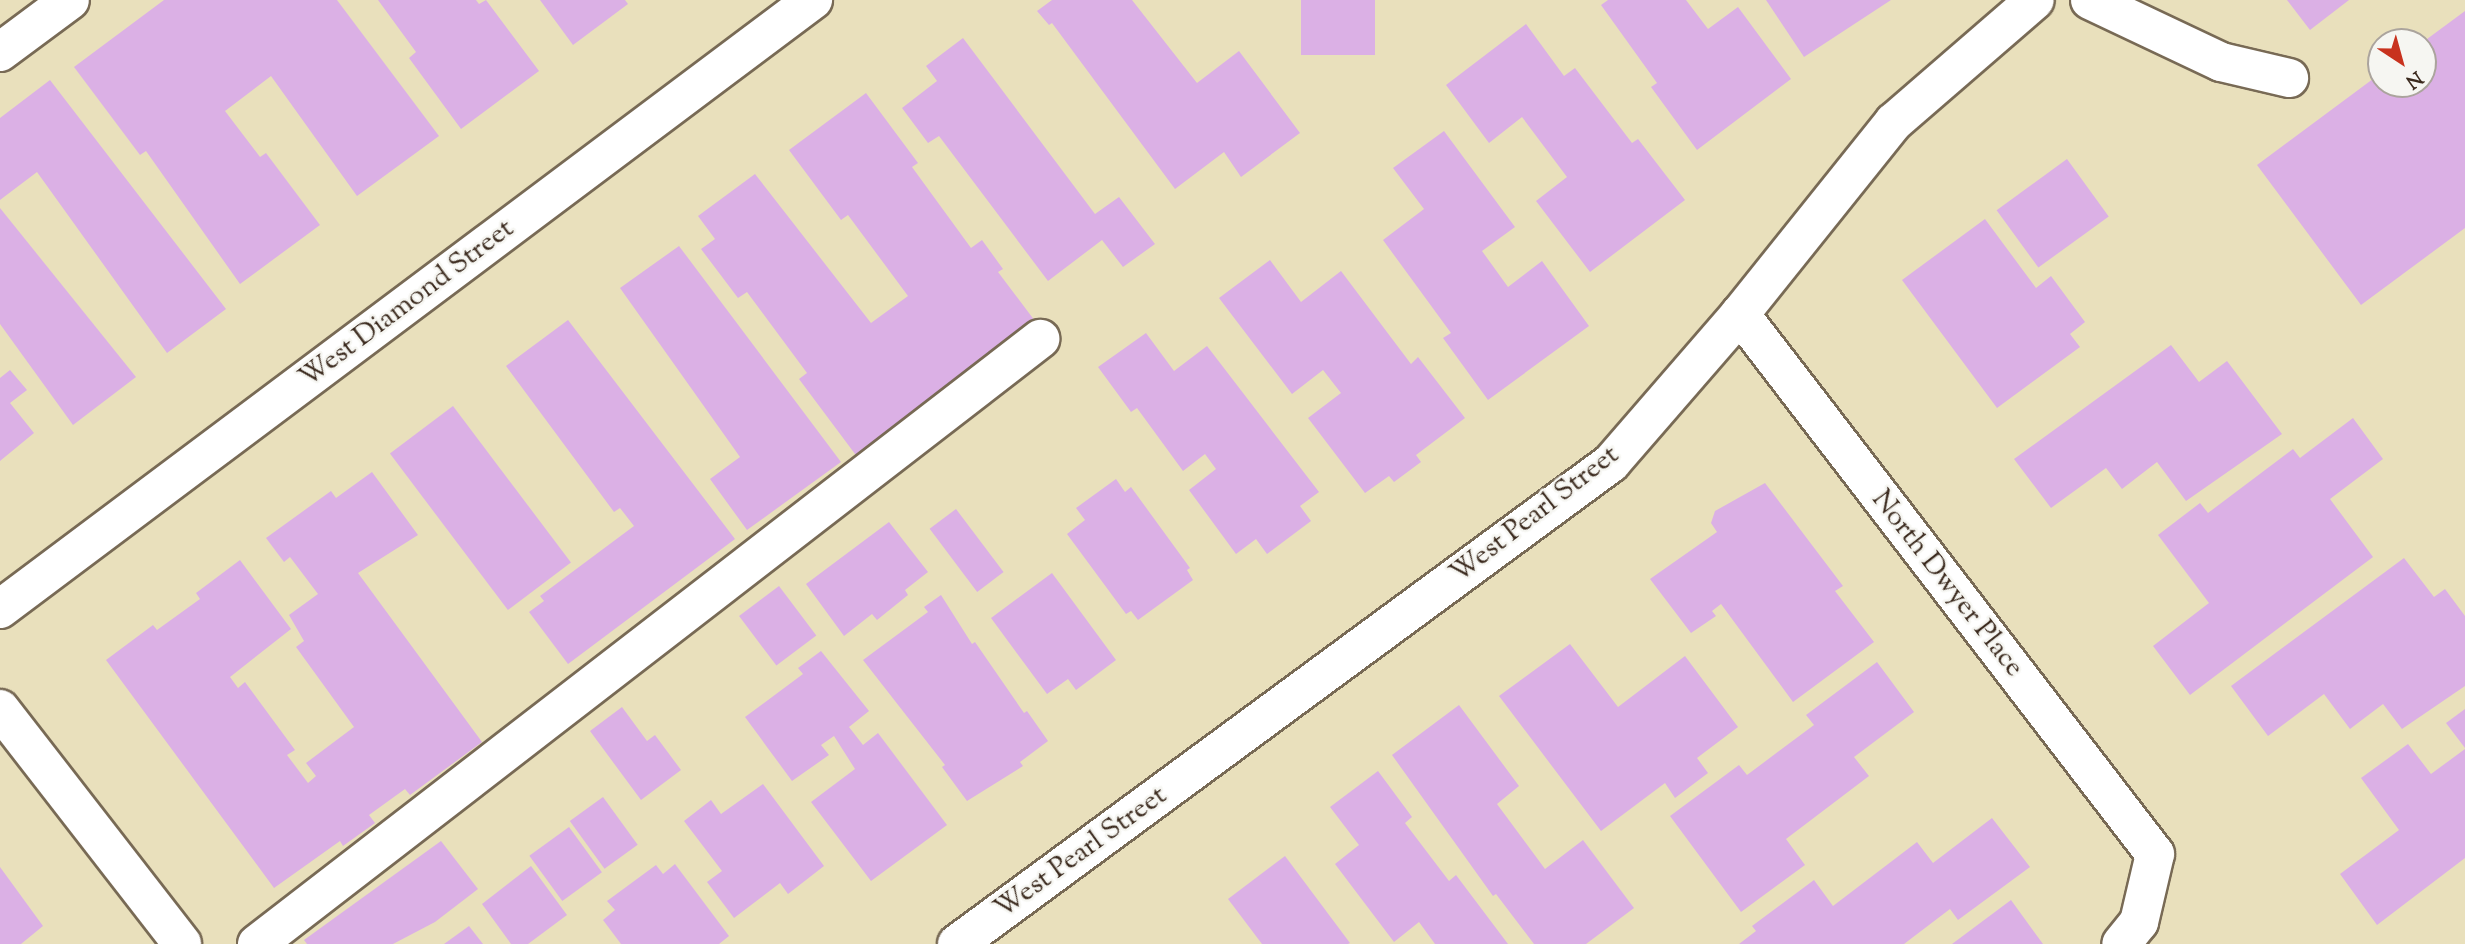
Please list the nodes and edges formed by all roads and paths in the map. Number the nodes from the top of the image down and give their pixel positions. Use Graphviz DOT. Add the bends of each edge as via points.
graph roads {
  1 [pos="70,0"];
  2 [pos="813,0"];
  3 [pos="2035,0"];
  4 [pos="2090,0"];
  5 [pos="0,52"];
  6 [pos="2289,78"];
  7 [pos="1740,314"];
  8 [pos="1040,340"];
  9 [pos="0,609"];
  10 [pos="0,709"];
  11 [pos="181,944"];
  12 [pos="257,944"];
  13 [pos="957,944"];
  14 [pos="2122,944"];
  1 -- 5 [label="street"];
  2 -- 9 [label="street, West Diamond Street"];
  3 -- 7 [label="street, West Pearl Street" via="1894,122"];
  4 -- 6 [label="street" via="2221,62"];
  7 -- 13 [label="street, West Pearl Street" via="1611,463"];
  7 -- 14 [label="street, North Dwyer Place" via="2155,855 2139,922"];
  8 -- 12 [label="street"];
  10 -- 11 [label="street"];
}
